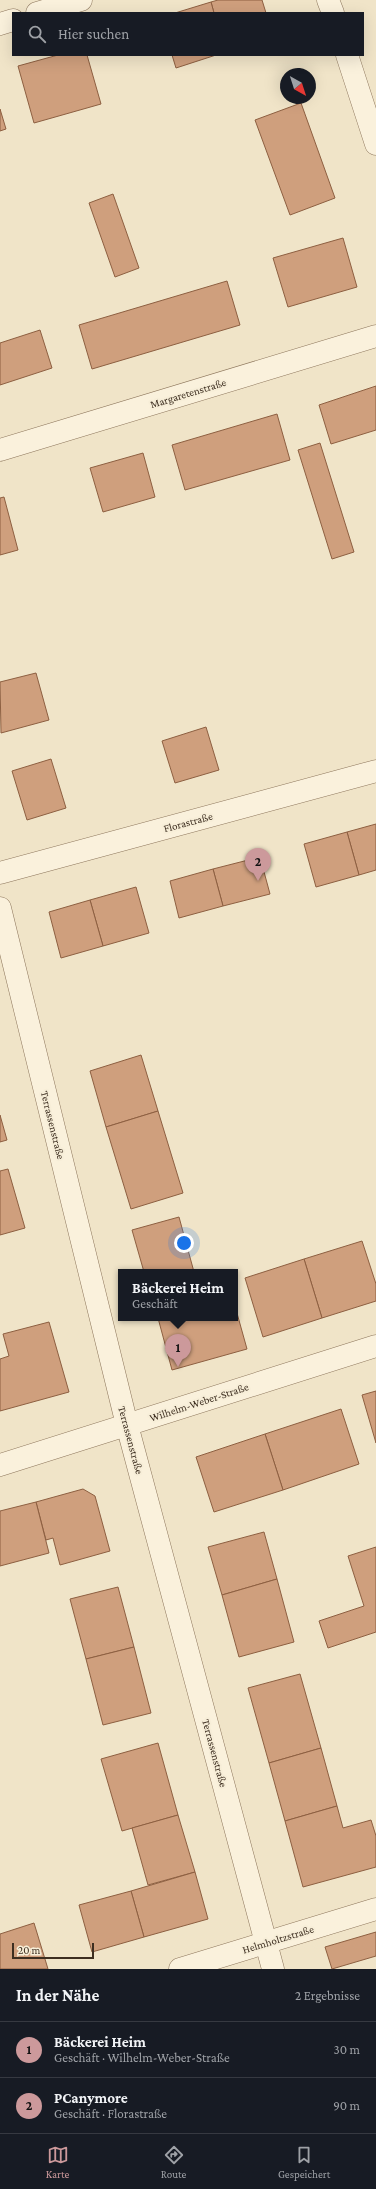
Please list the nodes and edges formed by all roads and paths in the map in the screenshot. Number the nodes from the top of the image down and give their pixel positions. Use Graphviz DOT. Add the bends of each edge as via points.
graph roads {
  1 [pos="81,0"];
  2 [pos="328,0"];
  3 [pos="40,12"];
  4 [pos="333,12"];
  5 [pos="12,20"];
  6 [pos="0,24"];
  7 [pos="346,56"];
  8 [pos="376,144"];
  9 [pos="376,336"];
  10 [pos="0,450"];
  11 [pos="376,770"];
  12 [pos="0,873"];
  13 [pos="0,908"];
  14 [pos="376,1346"];
  15 [pos="126,1425"];
  16 [pos="0,1465"];
  17 [pos="376,1909"];
  18 [pos="266,1942"];
  19 [pos="180,1969"];
  20 [pos="273,1969"];
  1 -- 3 [label="street"];
  2 -- 4 [label="street"];
  5 -- 6 [label="street"];
  7 -- 8 [label="street"];
  9 -- 10 [label="street, Margaretenstraße"];
  11 -- 12 [label="street, Florastraße"];
  13 -- 15 [label="street, Terrassenstraße"];
  14 -- 15 [label="street, Wilhelm-Weber-Straße"];
  15 -- 16 [label="street, Wilhelm-Weber-Straße"];
  15 -- 18 [label="street, Terrassenstraße"];
  17 -- 18 [label="street, Helmholtzstraße"];
  18 -- 19 [label="street, Helmholtzstraße"];
  18 -- 20 [label="street, Terrassenstraße"];
}
